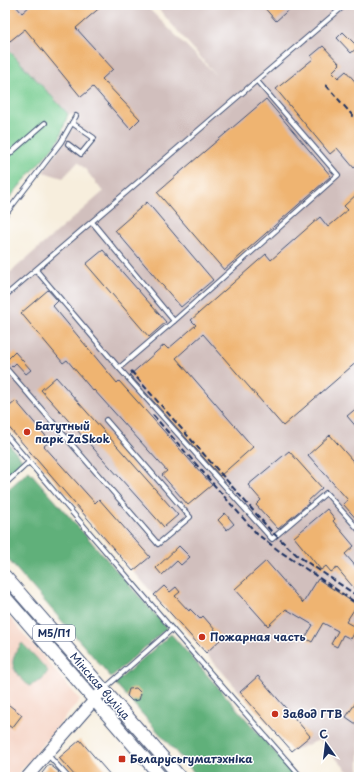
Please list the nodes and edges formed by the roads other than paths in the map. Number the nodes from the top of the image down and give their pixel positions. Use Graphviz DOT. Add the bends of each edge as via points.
graph roads {
  1 [pos="345,5"];
  2 [pos="257,81"];
  3 [pos="76,116"];
  4 [pos="45,123"];
  5 [pos="72,123"];
  6 [pos="68,144"];
  7 [pos="5,158"];
  8 [pos="5,215"];
  9 [pos="92,222"];
  10 [pos="36,270"];
  11 [pos="5,296"];
  12 [pos="174,320"];
  13 [pos="5,367"];
  14 [pos="119,368"];
  15 [pos="106,420"];
  16 [pos="5,434"];
  17 [pos="29,462"];
  18 [pos="5,484"];
  19 [pos="359,530"];
  20 [pos="5,576"];
  21 [pos="5,596"];
  22 [pos="172,629"];
  23 [pos="103,690"];
  24 [pos="94,700"];
  25 [pos="47,754"];
  26 [pos="27,777"];
  27 [pos="68,777"];
  28 [pos="162,777"];
  29 [pos="180,777"];
  30 [pos="300,777"];
  1 -- 2 [label="lane"];
  2 -- 9 [label="lane"];
  2 -- 12 [label="lane" via="338,175"];
  3 -- 5 [label="lane"];
  4 -- 7 [label="lane"];
  5 -- 6 [label="lane" via="94,138 81,154"];
  5 -- 8 [label="lane" via="61,142"];
  9 -- 10 [label="lane"];
  9 -- 12 [label="lane"];
  10 -- 11 [label="lane"];
  10 -- 14 [label="lane"];
  12 -- 14 [label="lane"];
  13 -- 15 [label="lane" via="158,544 190,516"];
  14 -- 19 [label="lane" via="272,538 326,493"];
  16 -- 17 [label="lane"];
  17 -- 18 [label="lane"];
  17 -- 22 [label="lane"];
  20 -- 23 [label="main road, Мінская вуліца / М5/П1"];
  21 -- 24 [label="main road, Мінская вуліца / М5/П1"];
  22 -- 23 [label="lane"];
  22 -- 30 [label="lane"];
  23 -- 24 [label="main road"];
  23 -- 29 [label="main road, Мінская вуліца / М5/П1"];
  24 -- 25 [label="main road"];
  24 -- 28 [label="main road, Мінская вуліца / М5/П1"];
  25 -- 26 [label="main road"];
  25 -- 27 [label="lane"];
}
